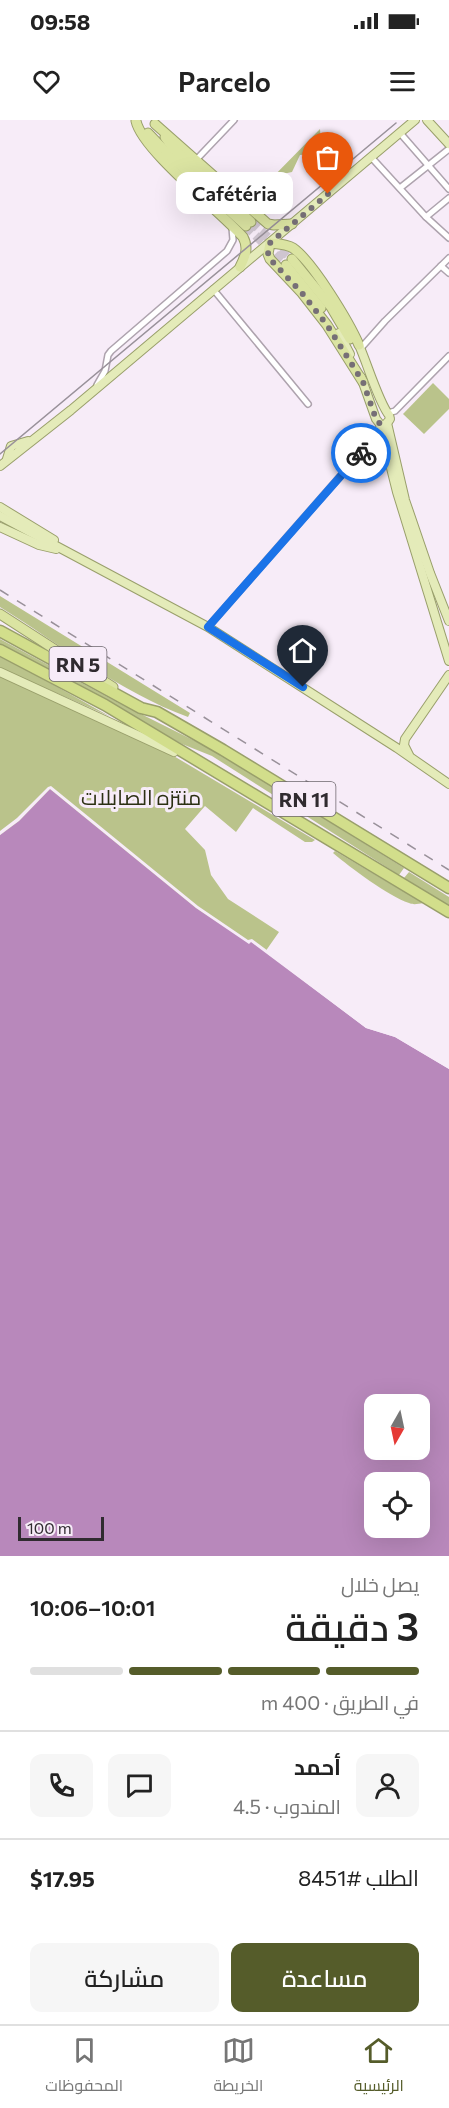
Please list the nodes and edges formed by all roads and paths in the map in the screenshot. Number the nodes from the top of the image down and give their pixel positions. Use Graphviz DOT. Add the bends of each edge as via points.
graph roads {
  1 [pos="136,120"];
  2 [pos="234,120"];
  3 [pos="415,120"];
  4 [pos="427,120"];
  5 [pos="436,120"];
  6 [pos="153,122"];
  7 [pos="400,133"];
  8 [pos="440,135"];
  9 [pos="449,147"];
  10 [pos="371,157"];
  11 [pos="195,161"];
  12 [pos="427,165"];
  13 [pos="400,189"];
  14 [pos="449,189"];
  15 [pos="449,198"];
  16 [pos="426,217"];
  17 [pos="231,224"];
  18 [pos="292,224"];
  19 [pos="449,238"];
  20 [pos="270,243"];
  21 [pos="449,258"];
  22 [pos="441,266"];
  23 [pos="240,267"];
  24 [pos="449,273"];
  25 [pos="213,289"];
  26 [pos="339,333"];
  27 [pos="360,347"];
  28 [pos="449,356"];
  29 [pos="363,382"];
  30 [pos="92,391"];
  31 [pos="308,405"];
  32 [pos="383,418"];
  33 [pos="2,466"];
  34 [pos="0,507"];
  35 [pos="0,516"];
  36 [pos="0,527"];
  37 [pos="72,552"];
  38 [pos="0,614"];
  39 [pos="449,621"];
  40 [pos="208,627"];
  41 [pos="0,631"];
  42 [pos="0,650"];
  43 [pos="449,661"];
  44 [pos="0,672"];
  45 [pos="448,678"];
  46 [pos="157,712"];
  47 [pos="410,757"];
  48 [pos="209,768"];
  49 [pos="449,784"];
  50 [pos="449,888"];
  51 [pos="449,912"];
  1 -- 6 [label="highway" via="174,160 248,224 173,148"];
  1 -- 17 [label="highway" via="144,137 171,168"];
  2 -- 11 [label="street"];
  3 -- 7 [label="main road"];
  4 -- 8 [label="main road"];
  5 -- 8 [label="main road"];
  6 -- 11 [label="highway"];
  7 -- 10 [label="main road"];
  7 -- 12 [label="street"];
  8 -- 9 [label="main road"];
  9 -- 12 [label="street"];
  10 -- 13 [label="street"];
  10 -- 18 [label="main road"];
  11 -- 18 [label="highway" via="268,224"];
  12 -- 13 [label="street"];
  12 -- 14 [label="street"];
  13 -- 16 [label="street"];
  15 -- 16 [label="street"];
  16 -- 19 [label="street"];
  17 -- 23 [label="highway" via="246,242"];
  17 -- 30 [label="street" via="234,238 227,251 111,351 105,371"];
  18 -- 20 [label="main road"];
  20 -- 23 [label="main road"];
  20 -- 27 [label="highway" via="294,249 307,264"];
  20 -- 29 [label="highway" via="270,259 327,325"];
  21 -- 22 [label="street"];
  22 -- 24 [label="street"];
  22 -- 27 [label="street"];
  23 -- 25 [label="main road"];
  25 -- 30 [label="main road"];
  25 -- 31 [label="street"];
  26 -- 27 [label="highway" via="289,262 321,293"];
  26 -- 29 [label="main road"];
  27 -- 32 [label="main road" via="378,391"];
  28 -- 32 [label="street" via="395,411"];
  29 -- 32 [label="main road"];
  30 -- 33 [label="main road"];
  32 -- 39 [label="main road" via="405,500"];
  32 -- 40 [label="street" via="372,440"];
  32 -- 43 [label="main road" via="400,503"];
  34 -- 37 [label="main road"];
  35 -- 37 [label="main road"];
  36 -- 37 [label="main road" via="39,545"];
  37 -- 40 [label="main road"];
  38 -- 46 [label="highway, RN 5"];
  40 -- 47 [label="main road"];
  41 -- 46 [label="highway, RN 11" via="141,708"];
  42 -- 48 [label="highway" via="105,705"];
  44 -- 48 [label="main road"];
  45 -- 47 [label="main road" via="405,739"];
  46 -- 50 [label="highway, RN 11"];
  47 -- 49 [label="main road"];
  48 -- 51 [label="highway"];
}
